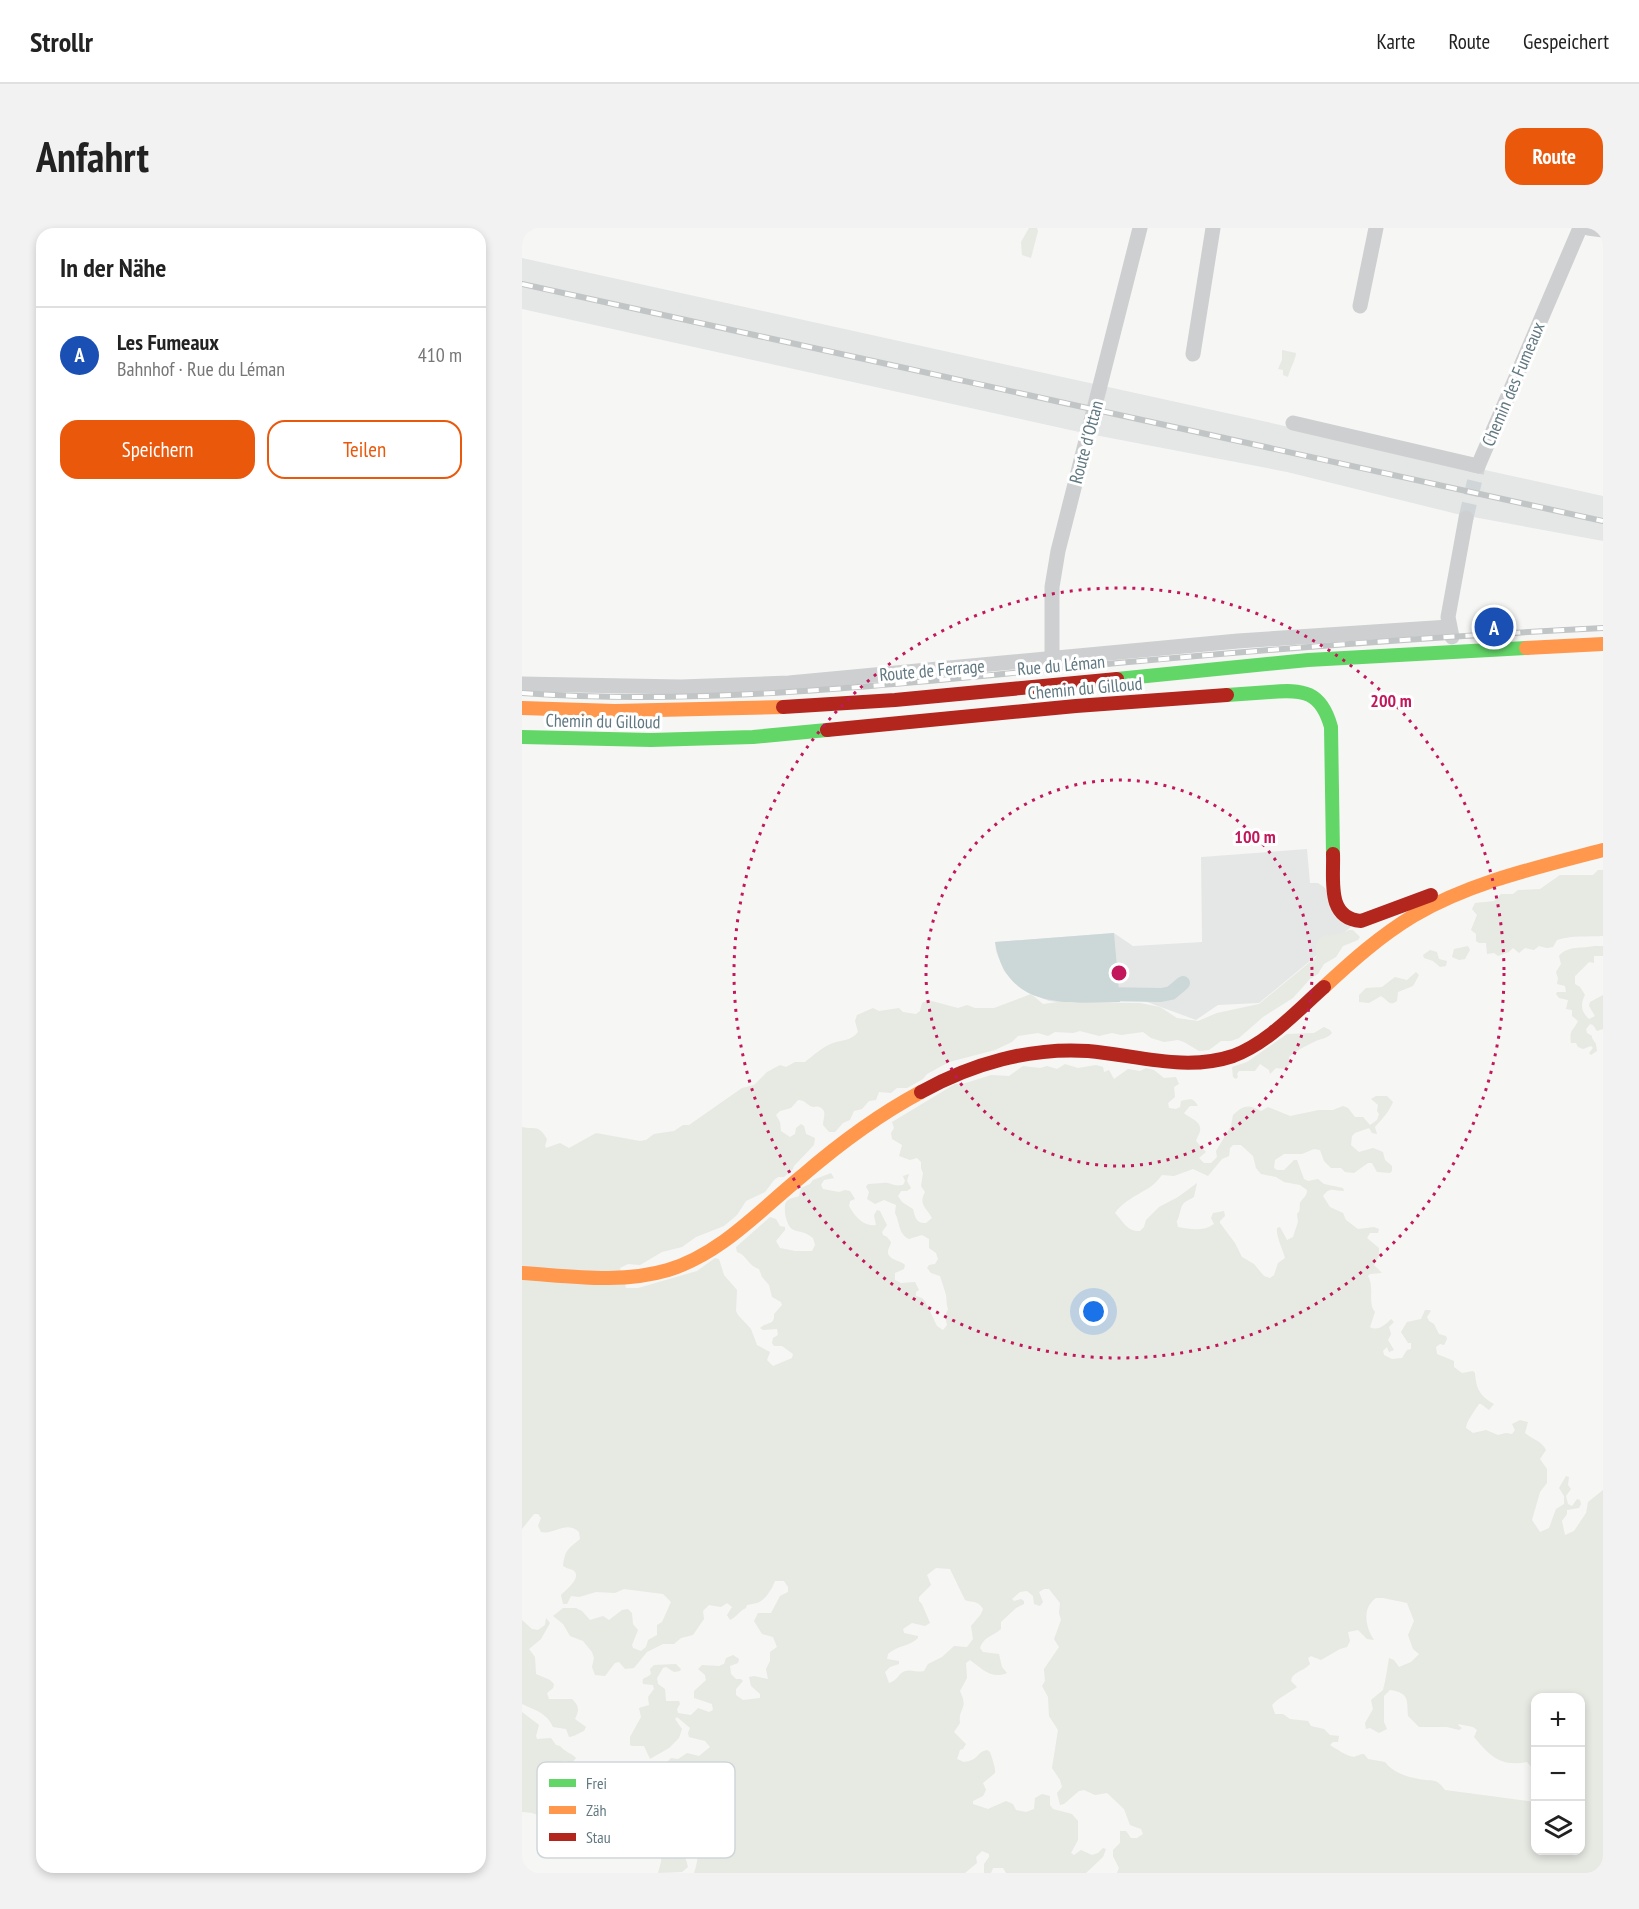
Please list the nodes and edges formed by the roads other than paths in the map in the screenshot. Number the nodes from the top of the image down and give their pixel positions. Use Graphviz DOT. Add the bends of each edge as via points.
graph roads {
  1 [pos="1140,228"];
  2 [pos="1213,228"];
  3 [pos="1376,228"];
  4 [pos="1580,228"];
  5 [pos="1588,228"];
  6 [pos="1603,230"];
  7 [pos="1360,306"];
  8 [pos="1193,354"];
  9 [pos="1293,423"];
  10 [pos="1466,518"];
  11 [pos="1449,627"];
  12 [pos="1603,645"];
  13 [pos="1453,652"];
  14 [pos="1052,660"];
  15 [pos="522,684"];
  16 [pos="522,708"];
  17 [pos="522,737"];
  18 [pos="1603,850"];
  19 [pos="1446,898"];
  20 [pos="522,1273"];
  1 -- 14 [label="street, Route d'Ottan" via="1058,551 1052,587"];
  2 -- 8 [label="street"];
  3 -- 7 [label="street"];
  4 -- 9 [label="street, Chemin des Fumeaux" via="1478,466"];
  5 -- 6 [label="street"];
  10 -- 11 [label="street"];
  11 -- 13 [label="street"];
  11 -- 14 [label="street, Route de Ferrage" via="1238,641"];
  12 -- 13 [label="street, Rue du Léman"];
  13 -- 16 [label="street, Rue du Léman" via="1270,663 761,709 674,712"];
  14 -- 15 [label="street, Route de Ferrage" via="789,683 681,687"];
  17 -- 19 [label="street, Chemin du Gilloud" via="753,737 1076,706 1287,690 1304,692 1325,708 1331,727 1334,893 1341,913 1349,920 1370,919 1431,894"];
  18 -- 19 [label="street" via="1490,881"];
  19 -- 20 [label="street" via="1390,932 1267,1036 1238,1053 1204,1062 1179,1063 1060,1051 1016,1056 975,1067 925,1090 873,1122 739,1229 671,1269 630,1278"];
}
